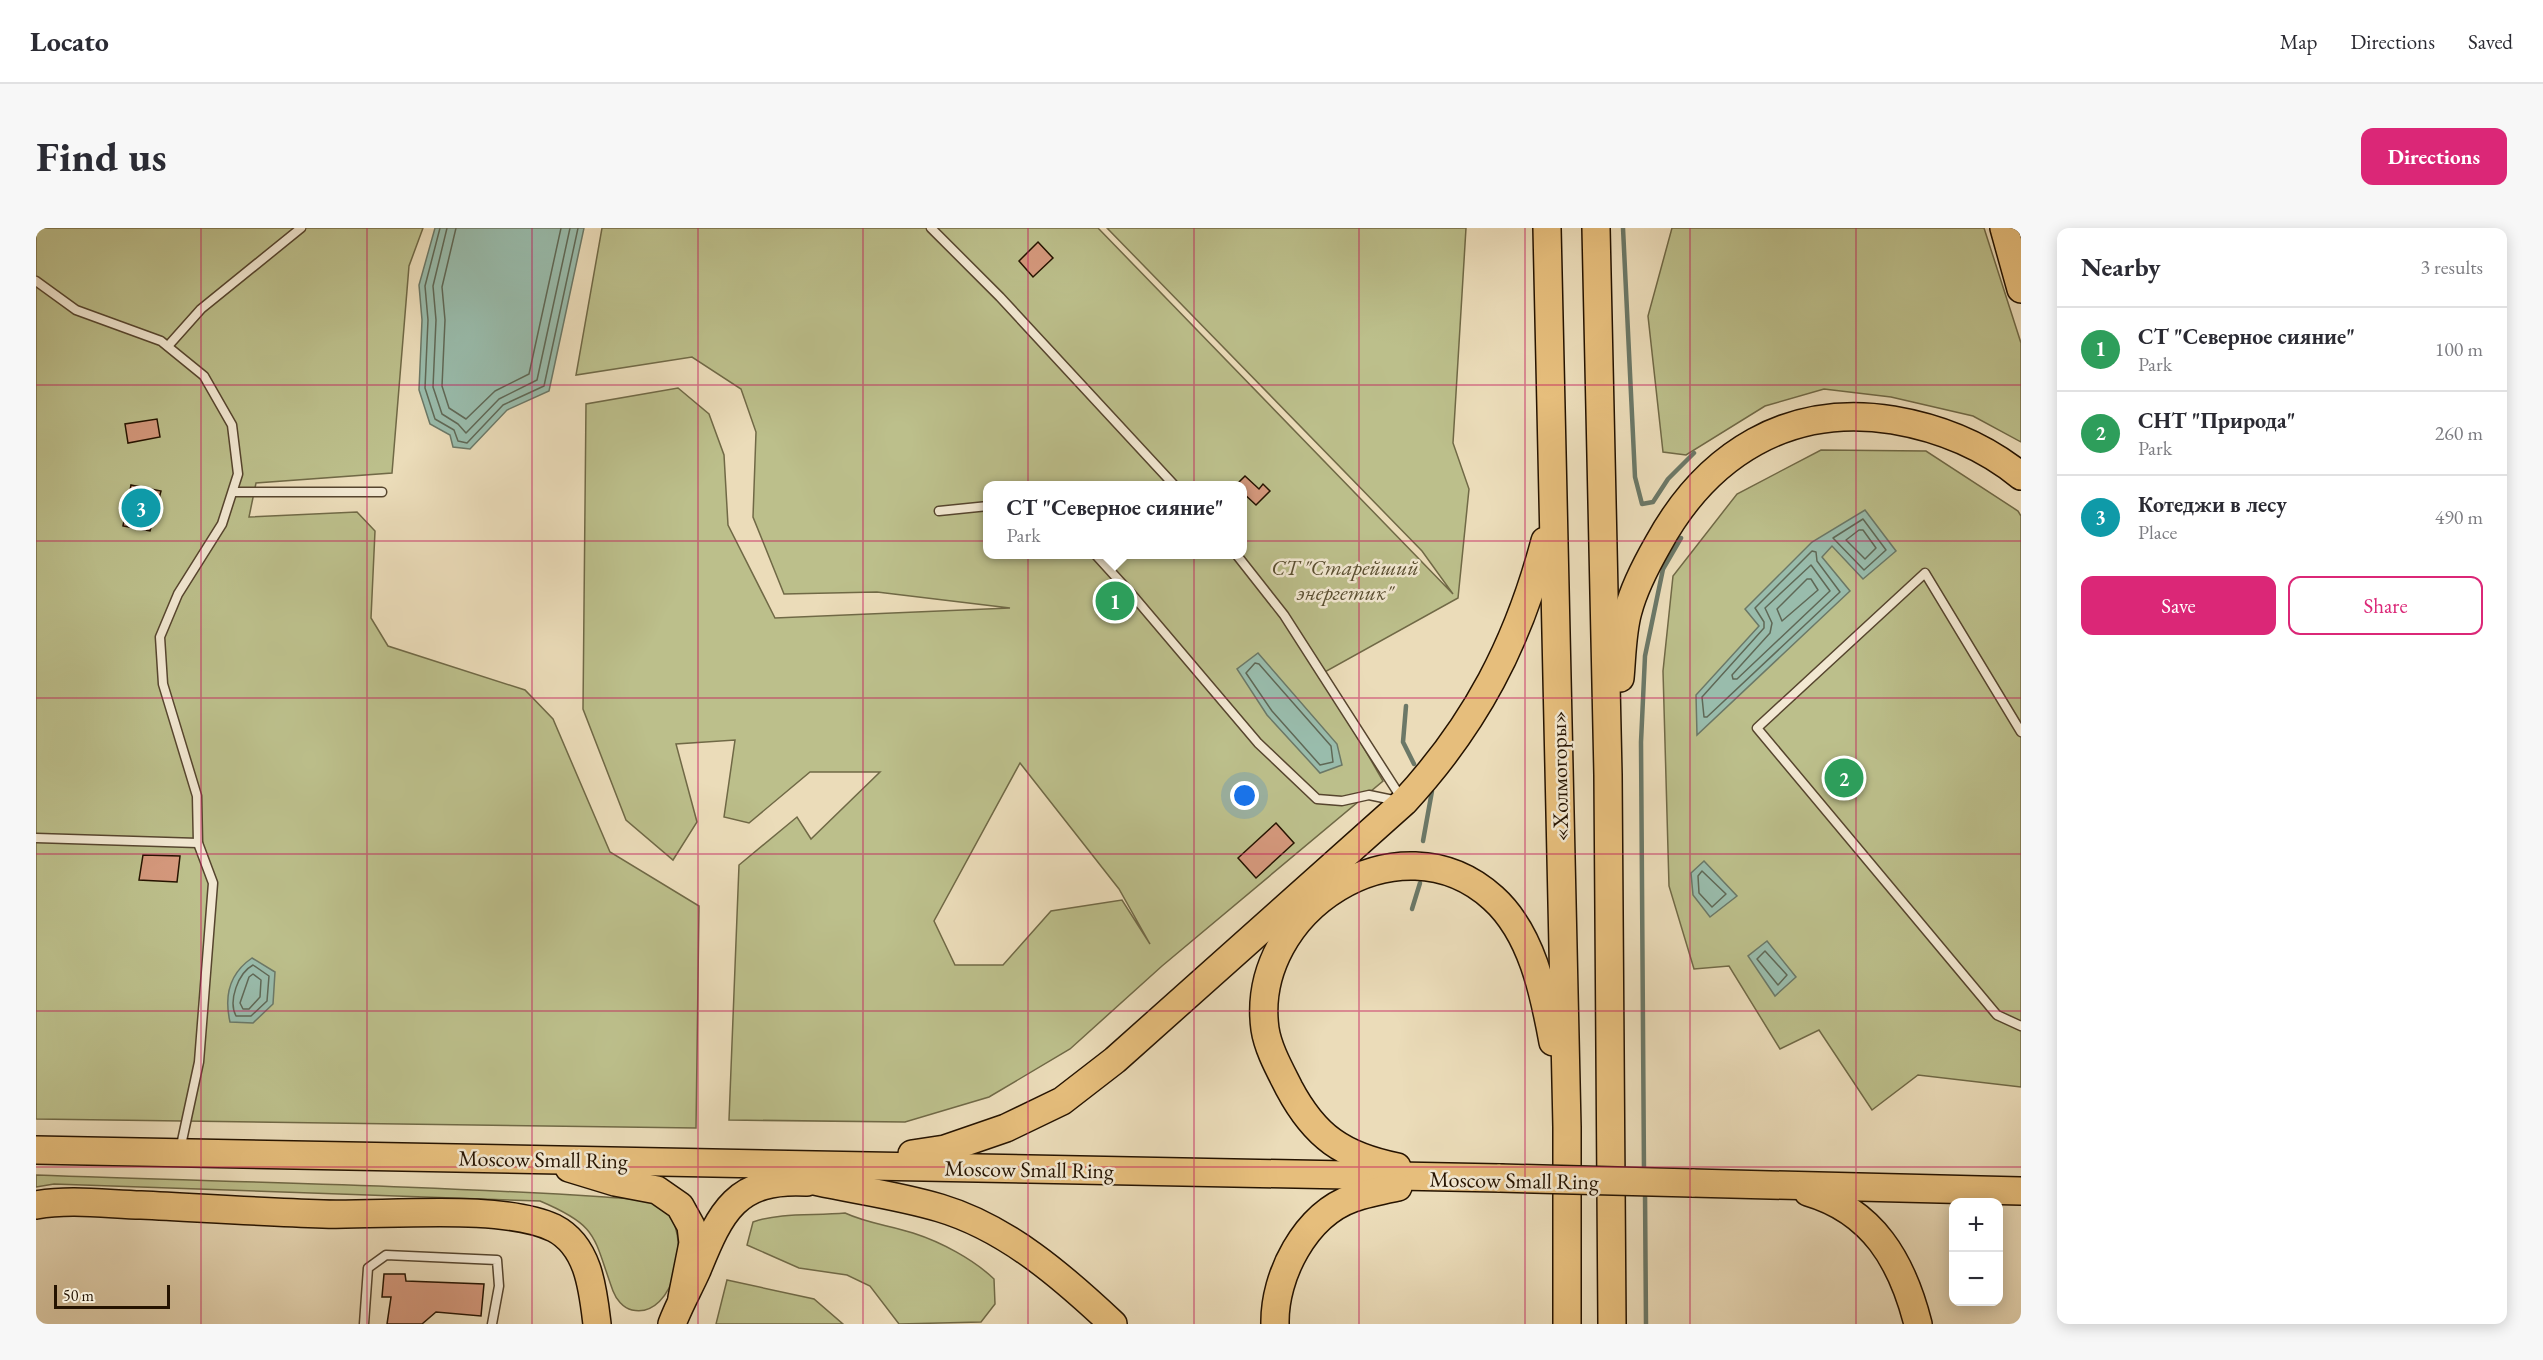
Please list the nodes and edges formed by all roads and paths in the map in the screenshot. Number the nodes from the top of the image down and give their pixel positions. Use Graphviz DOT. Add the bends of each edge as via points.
graph roads {
  1 [pos="301,228"];
  2 [pos="931,228"];
  3 [pos="1548,228"];
  4 [pos="1596,228"];
  5 [pos="2004,228"];
  6 [pos="36,281"];
  7 [pos="2021,289"];
  8 [pos="168,346"];
  9 [pos="2021,476"];
  10 [pos="1170,481"];
  11 [pos="233,492"];
  12 [pos="382,492"];
  13 [pos="983,506"];
  14 [pos="939,511"];
  15 [pos="1553,511"];
  16 [pos="1099,559"];
  17 [pos="1239,559"];
  18 [pos="2021,732"];
  19 [pos="1608,775"];
  20 [pos="1404,802"];
  21 [pos="36,838"];
  22 [pos="198,843"];
  23 [pos="2021,1026"];
  24 [pos="1567,1127"];
  25 [pos="36,1150"];
  26 [pos="179,1154"];
  27 [pos="539,1158"];
  28 [pos="744,1163"];
  29 [pos="849,1165"];
  30 [pos="1449,1179"];
  31 [pos="817,1182"];
  32 [pos="1784,1185"];
  33 [pos="2021,1191"];
  34 [pos="36,1205"];
  35 [pos="1612,1257"];
  36 [pos="677,1310"];
  37 [pos="596,1313"];
  38 [pos="1565,1320"];
  39 [pos="364,1324"];
  40 [pos="492,1324"];
  41 [pos="619,1324"];
  42 [pos="654,1324"];
  43 [pos="1113,1324"];
  44 [pos="1275,1324"];
  45 [pos="1612,1324"];
  46 [pos="1625,1324"];
  47 [pos="1918,1324"];
  1 -- 8 [label="lane" via="201,309"];
  2 -- 10 [label="lane"];
  3 -- 15 [label="highway, «Холмогоры»"];
  4 -- 19 [label="highway"];
  5 -- 7 [label="highway"];
  6 -- 8 [label="lane" via="76,310 161,340"];
  8 -- 11 [label="lane" via="204,376 232,425 238,474"];
  9 -- 19 [label="highway" via="2002,460 1923,425 1846,416 1805,421 1766,435 1729,457 1695,489 1670,521 1628,611"];
  11 -- 12 [label="lane"];
  11 -- 22 [label="lane" via="222,524 178,594 160,638 163,684 198,796"];
  13 -- 14 [label="lane"];
  15 -- 20 [label="highway" via="1531,595 1505,657 1439,764"];
  15 -- 24 [label="highway, «Холмогоры»"];
  16 -- 20 [label="lane" via="1258,743 1317,799 1342,801 1369,795"];
  17 -- 20 [label="lane" via="1284,615"];
  18 -- 23 [label="lane" via="1925,573 1757,728 1997,1015"];
  19 -- 35 [label="highway"];
  20 -- 29 [label="highway" via="1116,1060 1062,1101 1006,1128 945,1149"];
  21 -- 22 [label="lane"];
  22 -- 26 [label="lane" via="213,883 199,1062"];
  24 -- 30 [label="highway" via="1540,984 1517,928 1493,898 1466,879 1434,868 1399,865 1362,874 1326,893 1295,922 1276,953 1264,998 1265,1030 1279,1069 1299,1107 1318,1131 1342,1150 1368,1161"];
  24 -- 38 [label="highway, «Холмогоры»"];
  25 -- 26 [label="highway, Moscow Small Ring"];
  26 -- 27 [label="highway, Moscow Small Ring"];
  27 -- 28 [label="highway, Moscow Small Ring"];
  27 -- 36 [label="highway" via="615,1182 657,1190 680,1206 691,1226 693,1243"];
  28 -- 29 [label="highway, Moscow Small Ring"];
  28 -- 31 [label="highway"];
  29 -- 30 [label="highway, Moscow Small Ring"];
  30 -- 32 [label="highway, Moscow Small Ring, bridge"];
  30 -- 44 [label="highway" via="1352,1198 1313,1224 1295,1250 1282,1280"];
  31 -- 36 [label="highway" via="776,1181 740,1196 711,1232"];
  31 -- 43 [label="highway" via="941,1209 971,1221 1050,1269"];
  32 -- 33 [label="highway, Moscow Small Ring"];
  32 -- 47 [label="highway" via="1824,1197 1853,1212 1876,1232 1890,1252"];
  34 -- 37 [label="highway" via="87,1203 519,1218 555,1229 578,1249"];
  35 -- 45 [label="highway"];
  35 -- 46 [label="highway"];
  36 -- 42 [label="highway"];
  37 -- 41 [label="highway"];
  39 -- 40 [label="lane" via="368,1268 386,1256 497,1260 499,1286"];
}
